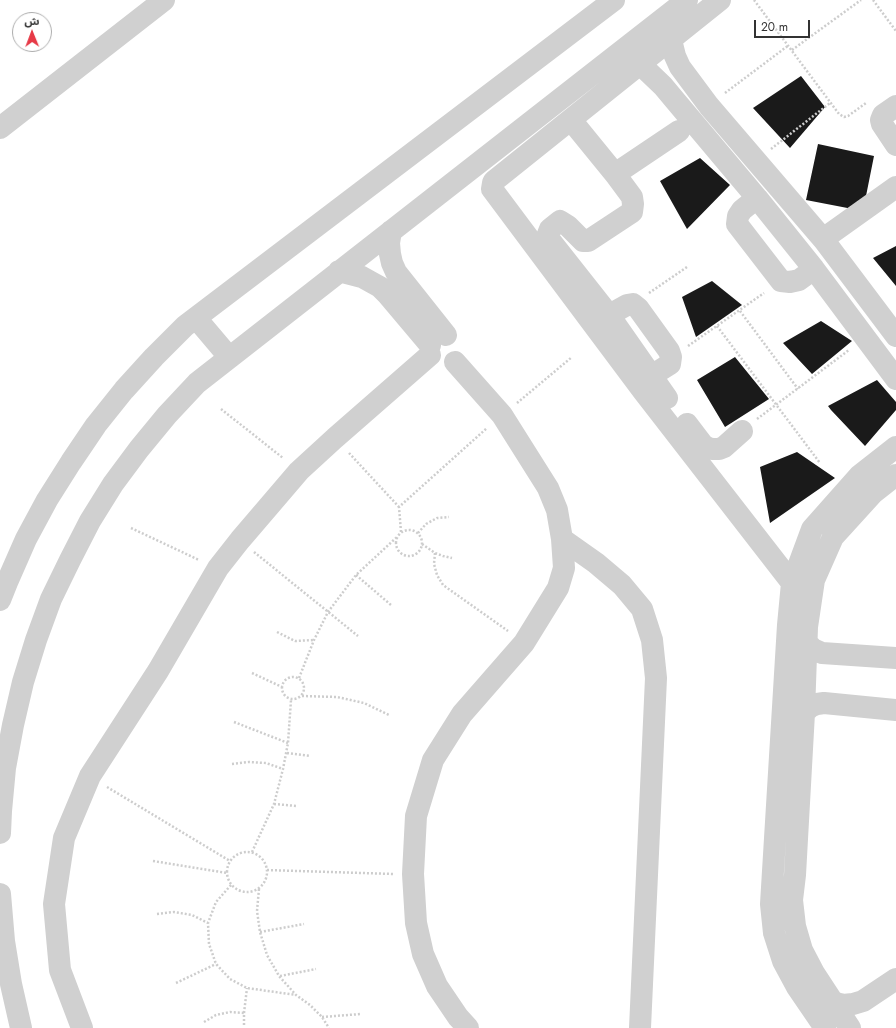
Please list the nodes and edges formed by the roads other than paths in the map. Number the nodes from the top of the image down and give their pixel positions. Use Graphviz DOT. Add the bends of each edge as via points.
graph roads {
  1 [pos="164,0"];
  2 [pos="614,0"];
  3 [pos="687,0"];
  4 [pos="720,0"];
  5 [pos="671,40"];
  6 [pos="640,64"];
  7 [pos="896,106"];
  8 [pos="571,120"];
  9 [pos="0,128"];
  10 [pos="679,131"];
  11 [pos="896,145"];
  12 [pos="616,174"];
  13 [pos="896,188"];
  14 [pos="757,198"];
  15 [pos="391,231"];
  16 [pos="823,239"];
  17 [pos="814,269"];
  18 [pos="339,271"];
  19 [pos="609,315"];
  20 [pos="196,318"];
  21 [pos="896,336"];
  22 [pos="435,345"];
  23 [pos="229,357"];
  24 [pos="651,376"];
  25 [pos="896,379"];
  26 [pos="742,431"];
  27 [pos="896,447"];
  28 [pos="896,475"];
  29 [pos="562,539"];
  30 [pos="792,583"];
  31 [pos="0,600"];
  32 [pos="807,643"];
  33 [pos="896,658"];
  34 [pos="896,710"];
  35 [pos="804,713"];
  36 [pos="0,834"];
  37 [pos="0,894"];
  38 [pos="896,979"];
  39 [pos="833,1002"];
  40 [pos="21,1028"];
  41 [pos="82,1028"];
  42 [pos="468,1028"];
  43 [pos="640,1028"];
  44 [pos="825,1028"];
  45 [pos="850,1028"];
  1 -- 9 [label="street"];
  2 -- 20 [label="street"];
  3 -- 15 [label="street"];
  4 -- 5 [label="street"];
  5 -- 6 [label="street"];
  5 -- 16 [label="street" via="680,67 709,106"];
  6 -- 8 [label="street"];
  6 -- 14 [label="street" via="663,86"];
  7 -- 11 [label="street" via="882,115 881,120"];
  8 -- 12 [label="street"];
  8 -- 30 [label="street" via="494,181 492,189 643,391"];
  10 -- 12 [label="street"];
  12 -- 19 [label="street" via="632,197 632,212 588,241 583,241 568,226 560,222 550,229 548,234 549,239"];
  13 -- 16 [label="street"];
  14 -- 17 [label="street"];
  14 -- 17 [label="street" via="742,210 738,216 738,224 781,282 799,280"];
  15 -- 18 [label="street"];
  15 -- 22 [label="street" via="389,243 392,263"];
  16 -- 21 [label="street"];
  17 -- 25 [label="street"];
  18 -- 22 [label="street" via="362,277 380,287"];
  18 -- 23 [label="street"];
  19 -- 24 [label="street"];
  19 -- 24 [label="street" via="627,304 633,304 669,351 670,364"];
  20 -- 23 [label="street"];
  20 -- 31 [label="street" via="154,357 96,425 47,500 26,539"];
  22 -- 29 [label="street" via="432,360 443,366 455,362 502,415 548,488 557,510"];
  22 -- 41 [label="street" via="299,471 240,540 218,568 158,671 90,776 64,838 54,904 60,970"];
  23 -- 36 [label="street" via="197,383 139,448 104,498 70,560 49,606 23,682 5,768"];
  24 -- 26 [label="street" via="708,448 724,447"];
  27 -- 30 [label="street" via="859,476 812,529"];
  28 -- 32 [label="street" via="873,493 833,537 814,580"];
  29 -- 42 [label="street" via="564,568 558,588 524,643 462,714 433,760 416,816 413,874 416,924 423,954 437,986"];
  29 -- 43 [label="street" via="622,585 642,609 652,640 656,678"];
  30 -- 44 [label="street" via="771,904 774,933 783,961"];
  32 -- 33 [label="street" via="822,653"];
  32 -- 35 [label="street"];
  34 -- 35 [label="street" via="824,703 810,707"];
  35 -- 39 [label="street" via="792,900 795,926 802,950"];
  37 -- 40 [label="street" via="5,948"];
  38 -- 39 [label="street" via="853,1004"];
  39 -- 45 [label="street"];
}
